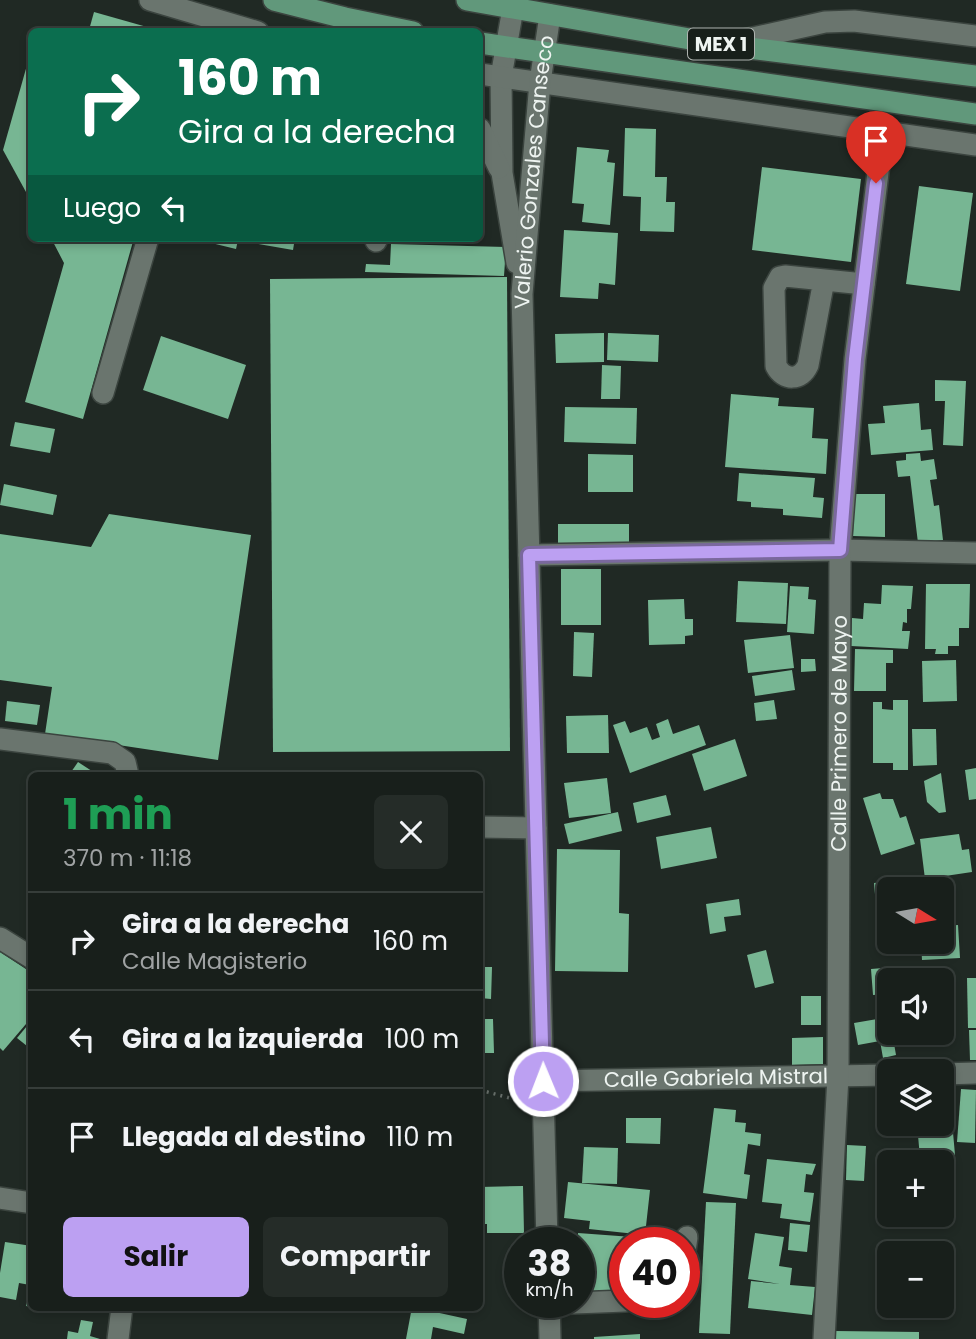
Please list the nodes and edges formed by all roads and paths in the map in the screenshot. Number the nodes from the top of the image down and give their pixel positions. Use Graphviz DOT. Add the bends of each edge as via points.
graph roads {
  1 [pos="150,0"];
  2 [pos="274,0"];
  3 [pos="467,0"];
  4 [pos="513,8"];
  5 [pos="550,16"];
  6 [pos="211,25"];
  7 [pos="231,28"];
  8 [pos="394,28"];
  9 [pos="976,36"];
  10 [pos="483,43"];
  11 [pos="724,45"];
  12 [pos="505,47"];
  13 [pos="544,53"];
  14 [pos="490,76"];
  15 [pos="976,76"];
  16 [pos="540,82"];
  17 [pos="976,114"];
  18 [pos="883,132"];
  19 [pos="483,135"];
  20 [pos="976,145"];
  21 [pos="502,173"];
  22 [pos="147,242"];
  23 [pos="824,280"];
  24 [pos="864,284"];
  25 [pos="522,293"];
  26 [pos="103,393"];
  27 [pos="840,550"];
  28 [pos="976,553"];
  29 [pos="529,555"];
  30 [pos="0,738"];
  31 [pos="127,772"];
  32 [pos="483,827"];
  33 [pos="536,828"];
  34 [pos="0,938"];
  35 [pos="28,956"];
  36 [pos="976,1073"];
  37 [pos="954,1074"];
  38 [pos="877,1075"];
  39 [pos="838,1076"];
  40 [pos="543,1081"];
  41 [pos="483,1091"];
  42 [pos="544,1106"];
  43 [pos="0,1198"];
  44 [pos="28,1202"];
  45 [pos="547,1227"];
  46 [pos="122,1311"];
  47 [pos="549,1318"];
  48 [pos="118,1339"];
  49 [pos="550,1339"];
  50 [pos="824,1339"];
  1 -- 6 [label="street"];
  2 -- 8 [label="main road"];
  3 -- 4 [label="main road, MEX 1"];
  4 -- 5 [label="main road, MEX 1"];
  4 -- 12 [label="street, Valerio Gonzales Canseco"];
  5 -- 11 [label="main road, MEX 1"];
  5 -- 13 [label="street, Valerio Gonzales Canseco"];
  6 -- 7 [label="street"];
  9 -- 11 [label="street" via="825,22"];
  10 -- 12 [label="main road, MEX 1"];
  11 -- 15 [label="main road, MEX 1"];
  12 -- 13 [label="main road, MEX 1"];
  12 -- 14 [label="street, Valerio Gonzales Canseco"];
  13 -- 16 [label="street, Valerio Gonzales Canseco"];
  13 -- 17 [label="main road, MEX 1"];
  14 -- 16 [label="street"];
  14 -- 21 [label="street, Valerio Gonzales Canseco"];
  16 -- 18 [label="street"];
  16 -- 25 [label="street, Valerio Gonzales Canseco"];
  18 -- 20 [label="street"];
  18 -- 24 [label="street, Calle Primero de Mayo"];
  19 -- 21 [label="street"];
  21 -- 25 [label="street, Valerio Gonzales Canseco"];
  22 -- 26 [label="street"];
  23 -- 23 [label="street" via="808,365 799,376 784,376 776,366 776,281 785,275"];
  23 -- 24 [label="street"];
  24 -- 27 [label="street, Calle Primero de Mayo"];
  25 -- 29 [label="street"];
  27 -- 28 [label="street"];
  27 -- 29 [label="street"];
  27 -- 39 [label="street, Calle Primero de Mayo"];
  29 -- 33 [label="street"];
  30 -- 31 [label="street" via="112,753 125,762"];
  32 -- 33 [label="street"];
  33 -- 40 [label="street"];
  34 -- 35 [label="street"];
  36 -- 37 [label="street"];
  38 -- 39 [label="street, Calle Gabriela Mistral"];
  39 -- 40 [label="street, Calle Gabriela Mistral"];
  39 -- 50 [label="street, Calle Primero de Mayo"];
  40 -- 42 [label="street"];
  41 -- 42 [label="path"];
  42 -- 45 [label="street"];
  43 -- 44 [label="street"];
  46 -- 48 [label="street"];
  47 -- 49 [label="street"];
}
